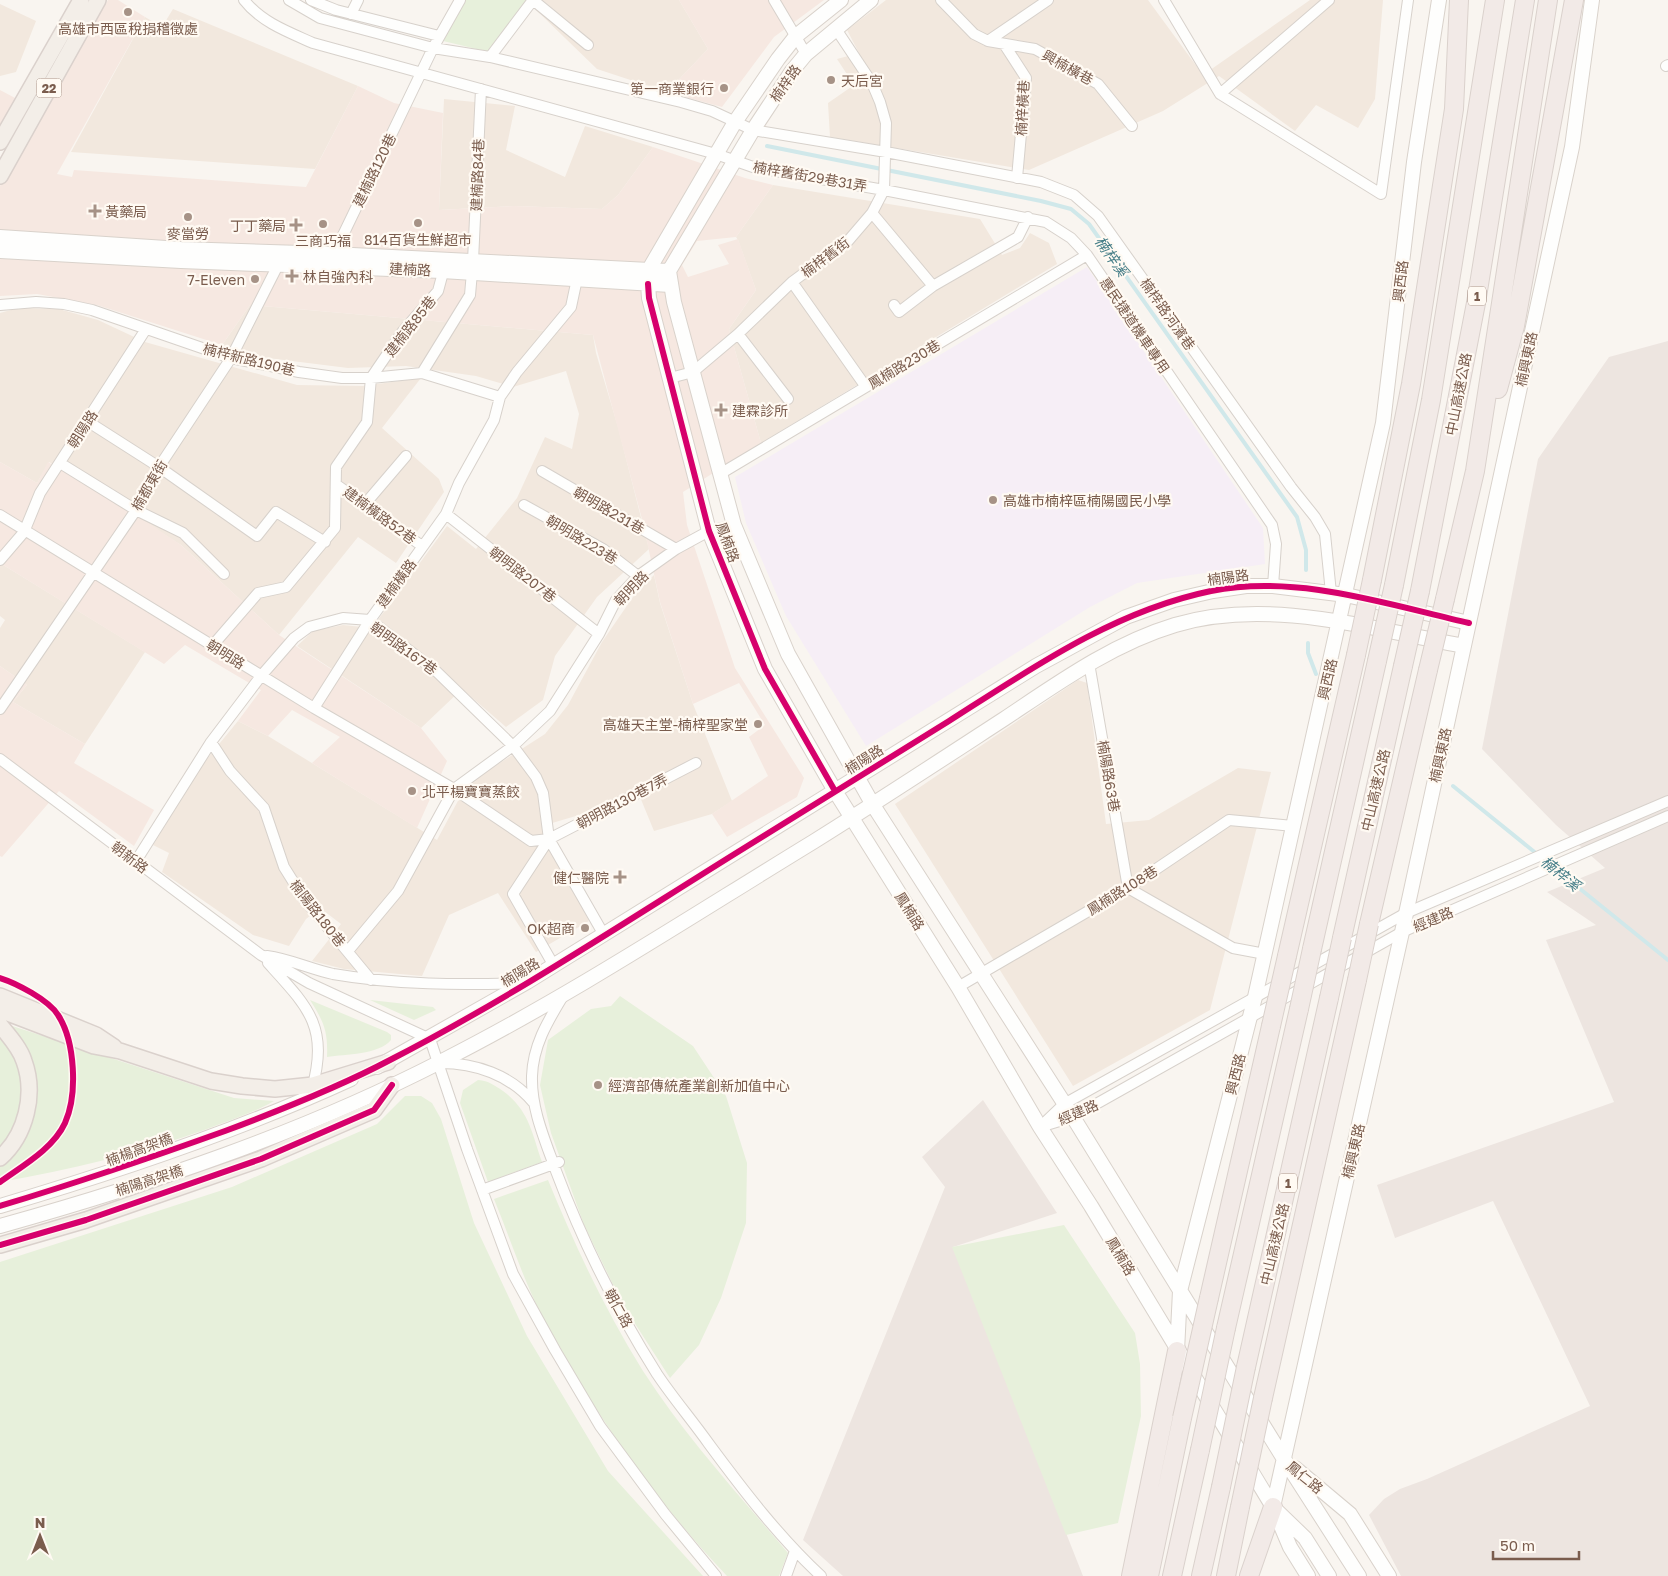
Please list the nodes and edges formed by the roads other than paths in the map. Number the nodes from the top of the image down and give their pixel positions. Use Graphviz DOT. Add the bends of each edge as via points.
graph roads {
  1 [pos="81,0"];
  2 [pos="98,0"];
  3 [pos="244,0"];
  4 [pos="289,0"];
  5 [pos="311,0"];
  6 [pos="358,0"];
  7 [pos="460,0"];
  8 [pos="533,0"];
  9 [pos="774,0"];
  10 [pos="841,0"];
  11 [pos="871,0"];
  12 [pos="941,0"];
  13 [pos="1048,0"];
  14 [pos="1164,0"];
  15 [pos="1329,0"];
  16 [pos="1408,0"];
  17 [pos="1439,0"];
  18 [pos="1459,0"];
  19 [pos="1495,0"];
  20 [pos="1525,0"];
  21 [pos="1548,0"];
  22 [pos="1574,0"];
  23 [pos="1592,0"];
  24 [pos="351,14"];
  25 [pos="836,29"];
  26 [pos="439,36"];
  27 [pos="796,36"];
  28 [pos="988,41"];
  29 [pos="1004,44"];
  30 [pos="588,45"];
  31 [pos="433,48"];
  32 [pos="806,54"];
  33 [pos="490,57"];
  34 [pos="420,74"];
  35 [pos="481,89"];
  36 [pos="1220,94"];
  37 [pos="735,122"];
  38 [pos="1132,126"];
  39 [pos="753,130"];
  40 [pos="0,142"];
  41 [pos="716,154"];
  42 [pos="886,154"];
  43 [pos="736,160"];
  44 [pos="0,176"];
  45 [pos="1017,178"];
  46 [pos="884,187"];
  47 [pos="872,213"];
  48 [pos="1028,217"];
  49 [pos="0,237"];
  50 [pos="0,251"];
  51 [pos="1087,255"];
  52 [pos="280,258"];
  53 [pos="331,260"];
  54 [pos="444,266"];
  55 [pos="473,267"];
  56 [pos="578,273"];
  57 [pos="648,278"];
  58 [pos="670,278"];
  59 [pos="792,282"];
  60 [pos="933,286"];
  61 [pos="0,305"];
  62 [pos="894,305"];
  63 [pos="146,329"];
  64 [pos="738,334"];
  65 [pos="230,358"];
  66 [pos="693,372"];
  67 [pos="422,373"];
  68 [pos="371,378"];
  69 [pos="670,378"];
  70 [pos="866,387"];
  71 [pos="500,397"];
  72 [pos="788,399"];
  73 [pos="87,421"];
  74 [pos="406,456"];
  75 [pos="60,463"];
  76 [pos="159,466"];
  77 [pos="1475,471"];
  78 [pos="542,472"];
  79 [pos="720,474"];
  80 [pos="337,484"];
  81 [pos="365,504"];
  82 [pos="524,504"];
  83 [pos="136,510"];
  84 [pos="446,514"];
  85 [pos="0,515"];
  86 [pos="734,525"];
  87 [pos="709,531"];
  88 [pos="24,532"];
  89 [pos="325,542"];
  90 [pos="422,546"];
  91 [pos="676,549"];
  92 [pos="0,560"];
  93 [pos="94,574"];
  94 [pos="224,574"];
  95 [pos="638,576"];
  96 [pos="1273,586"];
  97 [pos="1331,593"];
  98 [pos="1346,595"];
  99 [pos="370,620"];
  100 [pos="1340,623"];
  101 [pos="1469,623"];
  102 [pos="599,634"];
  103 [pos="212,645"];
  104 [pos="1464,646"];
  105 [pos="1089,663"];
  106 [pos="261,676"];
  107 [pos="314,708"];
  108 [pos="0,709"];
  109 [pos="211,742"];
  110 [pos="513,746"];
  111 [pos="0,759"];
  112 [pos="696,762"];
  113 [pos="857,778"];
  114 [pos="454,789"];
  115 [pos="835,791"];
  116 [pos="1668,802"];
  117 [pos="873,805"];
  118 [pos="1668,816"];
  119 [pos="852,818"];
  120 [pos="1293,826"];
  121 [pos="549,839"];
  122 [pos="136,861"];
  123 [pos="1128,888"];
  124 [pos="1406,913"];
  125 [pos="1402,932"];
  126 [pos="604,935"];
  127 [pos="348,951"];
  128 [pos="1265,954"];
  129 [pos="261,955"];
  130 [pos="554,966"];
  131 [pos="982,975"];
  132 [pos="371,980"];
  133 [pos="527,982"];
  134 [pos="958,988"];
  135 [pos="564,995"];
  136 [pos="0,996"];
  137 [pos="1256,997"];
  138 [pos="0,1010"];
  139 [pos="1250,1018"];
  140 [pos="0,1025"];
  141 [pos="430,1038"];
  142 [pos="120,1051"];
  143 [pos="388,1062"];
  144 [pos="439,1062"];
  145 [pos="392,1085"];
  146 [pos="312,1091"];
  147 [pos="534,1102"];
  148 [pos="1064,1104"];
  149 [pos="1073,1118"];
  150 [pos="1040,1127"];
  151 [pos="0,1158"];
  152 [pos="557,1163"];
  153 [pos="482,1190"];
  154 [pos="0,1206"];
  155 [pos="0,1226"];
  156 [pos="0,1245"];
  157 [pos="1180,1291"];
  158 [pos="1176,1351"];
  159 [pos="1284,1459"];
  160 [pos="1273,1507"];
  161 [pos="795,1551"];
  162 [pos="716,1576"];
  163 [pos="786,1576"];
  164 [pos="822,1576"];
  165 [pos="1131,1576"];
  166 [pos="1149,1576"];
  167 [pos="1172,1576"];
  168 [pos="1201,1576"];
  169 [pos="1226,1576"];
  170 [pos="1249,1576"];
  171 [pos="1308,1576"];
  172 [pos="1329,1576"];
  173 [pos="1359,1576"];
  174 [pos="1389,1576"];
  1 -- 40 [label="main road, 22"];
  2 -- 44 [label="main road, 22"];
  3 -- 34 [label="street, 楠梓舊街29巷31弄" via="270,23 313,43"];
  4 -- 31 [label="street, 楠梓路河濱巷" via="320,18"];
  5 -- 24 [label="street"];
  6 -- 24 [label="street"];
  7 -- 26 [label="street, 建楠路120巷"];
  8 -- 30 [label="street"];
  8 -- 33 [label="street"];
  9 -- 27 [label="street, 楠梓路"];
  10 -- 27 [label="street"];
  11 -- 25 [label="street"];
  12 -- 28 [label="street, 興楠橫巷" via="967,29"];
  13 -- 28 [label="street"];
  14 -- 36 [label="street"];
  15 -- 36 [label="street"];
  16 -- 36 [label="street" via="1382,194"];
  17 -- 98 [label="street, 興西路" via="1414,162 1383,423"];
  18 -- 166 [label="highway, bridge" via="1454,109 1411,384 1356,655"];
  19 -- 167 [label="highway, 中山高速公路 / 1, bridge" via="1431,400 1394,585"];
  20 -- 168 [label="highway, 中山高速公路 / 1, bridge" via="1476,303 1420,591"];
  21 -- 77 [label="highway"];
  22 -- 77 [label="highway" via="1515,326"];
  23 -- 101 [label="street, 楠興東路" via="1572,147"];
  24 -- 26 [label="street"];
  25 -- 32 [label="street"];
  25 -- 42 [label="street, 楠梓舊街" via="877,95 886,123"];
  26 -- 31 [label="street, 建楠路120巷"];
  27 -- 32 [label="street, 楠梓路"];
  27 -- 37 [label="street, 楠梓路"];
  28 -- 29 [label="street, 興楠橫巷"];
  29 -- 38 [label="street, 興楠橫巷" via="1035,48 1098,84"];
  29 -- 45 [label="street, 楠梓橫巷" via="1026,78"];
  31 -- 33 [label="street, 楠梓路河濱巷"];
  31 -- 34 [label="street, 建楠路120巷"];
  32 -- 39 [label="street, 楠梓路"];
  33 -- 37 [label="street, 楠梓路河濱巷" via="712,110"];
  34 -- 35 [label="street, 楠梓舊街29巷31弄"];
  34 -- 53 [label="street, 建楠路120巷"];
  35 -- 41 [label="street, 楠梓舊街29巷31弄"];
  35 -- 55 [label="street, 建楠路84巷"];
  37 -- 39 [label="street, 楠梓路河濱巷"];
  37 -- 41 [label="street, 楠梓路"];
  39 -- 42 [label="street, 楠梓路河濱巷"];
  39 -- 43 [label="street, 楠梓路"];
  41 -- 43 [label="street, 楠梓舊街29巷31弄"];
  41 -- 57 [label="street"];
  42 -- 45 [label="street, 楠梓路河濱巷"];
  42 -- 46 [label="street, 楠梓舊街"];
  43 -- 46 [label="street, 楠梓舊街29巷31弄" via="753,167"];
  43 -- 58 [label="street"];
  45 -- 97 [label="street, 楠梓路河濱巷" via="1041,182 1074,196 1098,216 1291,488 1315,517 1325,534"];
  46 -- 47 [label="street, 楠梓舊街"];
  46 -- 48 [label="street, 惠民捷道機車專用"];
  47 -- 59 [label="street, 楠梓舊街" via="848,241"];
  47 -- 60 [label="street"];
  48 -- 51 [label="street, 惠民捷道機車專用" via="1046,222 1071,238"];
  48 -- 60 [label="street" via="1018,237"];
  49 -- 52 [label="street, 建楠路"];
  50 -- 52 [label="street, 建楠路"];
  51 -- 70 [label="street, 鳳楠路230巷"];
  51 -- 96 [label="street, 惠民捷道機車專用" via="1272,525 1276,544"];
  52 -- 53 [label="street, 建楠路"];
  52 -- 65 [label="street, 楠都東街"];
  53 -- 54 [label="street, 建楠路"];
  54 -- 55 [label="street, 建楠路"];
  54 -- 68 [label="street, 建楠路85巷" via="438,291 403,331"];
  55 -- 56 [label="street, 建楠路"];
  55 -- 67 [label="street, 建楠路84巷" via="470,295"];
  56 -- 57 [label="street, 建楠路"];
  56 -- 71 [label="street, 建楠橫路" via="571,308"];
  57 -- 58 [label="street, 建楠路"];
  57 -- 69 [label="street, 鳳楠路"];
  58 -- 66 [label="street, 鳳楠路"];
  59 -- 64 [label="street, 楠梓舊街"];
  59 -- 70 [label="street"];
  60 -- 62 [label="street" via="899,312"];
  61 -- 63 [label="street, 楠梓新路190巷" via="64,304"];
  63 -- 65 [label="street, 楠梓新路190巷"];
  63 -- 73 [label="street, 朝陽路"];
  64 -- 66 [label="street, 楠梓舊街"];
  64 -- 72 [label="street"];
  65 -- 68 [label="street, 楠梓新路190巷" via="299,372"];
  65 -- 76 [label="street, 楠都東街"];
  66 -- 69 [label="street"];
  66 -- 79 [label="street, 鳳楠路"];
  67 -- 68 [label="street, 楠梓新路190巷"];
  67 -- 71 [label="street, 楠梓新路190巷"];
  68 -- 80 [label="street" via="367,422 336,467"];
  69 -- 87 [label="street, 鳳楠路"];
  70 -- 79 [label="street, 鳳楠路230巷"];
  71 -- 84 [label="street, 建楠橫路" via="494,420 459,483"];
  73 -- 75 [label="street, 朝陽路"];
  73 -- 76 [label="street"];
  74 -- 81 [label="street"];
  75 -- 83 [label="street"];
  75 -- 88 [label="street, 朝陽路" via="40,493"];
  76 -- 83 [label="street, 楠都東街"];
  76 -- 89 [label="street" via="257,536 276,512"];
  77 -- 169 [label="highway, bridge" via="1356,980"];
  78 -- 91 [label="street, 朝明路231巷"];
  79 -- 86 [label="street, 鳳楠路"];
  80 -- 81 [label="street, 建楠橫路52巷"];
  80 -- 89 [label="street" via="335,528"];
  81 -- 90 [label="street, 建楠橫路52巷"];
  82 -- 95 [label="street, 朝明路223巷" via="603,549"];
  83 -- 93 [label="street, 楠都東街"];
  83 -- 94 [label="street" via="183,533"];
  84 -- 90 [label="street, 建楠橫路"];
  84 -- 102 [label="street, 朝明路207巷"];
  85 -- 88 [label="street, 朝明路"];
  86 -- 87 [label="street, 朝明路"];
  86 -- 113 [label="street, 鳳楠路" via="788,654"];
  87 -- 91 [label="street, 朝明路"];
  87 -- 115 [label="street, 鳳楠路" via="765,669"];
  88 -- 92 [label="street, 朝陽路"];
  88 -- 93 [label="street, 朝明路"];
  89 -- 103 [label="street" via="286,587 258,594"];
  90 -- 99 [label="street, 建楠橫路"];
  91 -- 95 [label="street, 朝明路"];
  93 -- 103 [label="street, 朝明路"];
  93 -- 108 [label="street, 楠都東街"];
  95 -- 102 [label="street, 朝明路" via="616,600"];
  96 -- 97 [label="street, 楠陽路"];
  96 -- 113 [label="street, 楠陽路" via="1213,591 1174,600 1126,617 1036,666"];
  97 -- 98 [label="street, 楠陽路"];
  98 -- 100 [label="street, 興西路"];
  98 -- 101 [label="street, 楠陽路"];
  99 -- 106 [label="street, 建楠橫路" via="344,618 310,628 294,638"];
  99 -- 107 [label="street, 朝明路167巷"];
  99 -- 110 [label="street, 朝明路167巷" via="437,672"];
  100 -- 104 [label="street"];
  100 -- 105 [label="street" via="1256,613 1200,619 1134,640"];
  100 -- 120 [label="street, 興西路"];
  101 -- 104 [label="street, 楠興東路"];
  102 -- 110 [label="street, 朝明路" via="550,711"];
  103 -- 106 [label="street, 朝明路"];
  104 -- 124 [label="street, 楠興東路"];
  105 -- 117 [label="street"];
  105 -- 123 [label="street, 楠陽路63巷"];
  106 -- 107 [label="street, 朝明路"];
  106 -- 109 [label="street, 建楠橫路"];
  107 -- 114 [label="street, 朝明路"];
  109 -- 122 [label="street, 建楠橫路"];
  109 -- 127 [label="street, 楠陽路180巷" via="230,771 260,801 284,867 304,899"];
  110 -- 114 [label="street, 朝明路"];
  110 -- 121 [label="street, 朝明路167巷" via="536,777 543,793"];
  111 -- 122 [label="street, 朝新路"];
  112 -- 121 [label="street, 朝明路130巷7弄"];
  113 -- 115 [label="street, 楠陽路"];
  113 -- 117 [label="street, 鳳楠路"];
  114 -- 121 [label="street" via="531,841"];
  114 -- 127 [label="street, 朝明路" via="398,891"];
  115 -- 119 [label="street, 鳳楠路"];
  115 -- 126 [label="street, 楠陽路"];
  116 -- 124 [label="street, 經建路"];
  117 -- 119 [label="street"];
  117 -- 131 [label="street, 鳳楠路"];
  118 -- 125 [label="street, 經建路"];
  119 -- 134 [label="street, 鳳楠路"];
  119 -- 135 [label="street"];
  120 -- 123 [label="street, 鳳楠路108巷" via="1229,820"];
  120 -- 128 [label="street, 興西路"];
  121 -- 126 [label="street"];
  121 -- 130 [label="street" via="513,891 513,898"];
  122 -- 129 [label="street, 朝新路"];
  123 -- 128 [label="street" via="1233,948"];
  123 -- 131 [label="street, 鳳楠路108巷"];
  124 -- 125 [label="street, 楠興東路"];
  124 -- 137 [label="street, 經建路"];
  125 -- 139 [label="street, 經建路"];
  125 -- 159 [label="street, 楠興東路"];
  126 -- 130 [label="street, 楠陽路"];
  127 -- 132 [label="street, 楠陽路180巷"];
  128 -- 137 [label="street, 興西路"];
  129 -- 132 [label="street, 朝新路"];
  129 -- 141 [label="street, 朝新路" via="316,987"];
  129 -- 146 [label="street, 朝新路" via="302,1001 314,1020 318,1044"];
  130 -- 133 [label="street, 楠陽路"];
  131 -- 134 [label="street, 鳳楠路108巷"];
  131 -- 148 [label="street, 鳳楠路"];
  132 -- 133 [label="street, 朝新路" via="457,985"];
  133 -- 141 [label="street, 楠陽路"];
  134 -- 150 [label="street, 鳳楠路"];
  135 -- 144 [label="street"];
  135 -- 147 [label="street, 朝仁路" via="537,1046 532,1075"];
  136 -- 142 [label="main road" via="96,1035"];
  137 -- 139 [label="street, 興西路"];
  137 -- 148 [label="street, 經建路"];
  138 -- 142 [label="main road" via="94,1046"];
  139 -- 149 [label="street, 經建路"];
  139 -- 157 [label="street, 興西路"];
  140 -- 151 [label="main road" via="21,1054 30,1088 19,1134"];
  141 -- 143 [label="street, 楠陽路"];
  141 -- 144 [label="street"];
  142 -- 146 [label="main road" via="211,1081"];
  143 -- 146 [label="main road"];
  144 -- 145 [label="street"];
  144 -- 147 [label="street" via="463,1063 490,1071 507,1079"];
  144 -- 153 [label="street"];
  145 -- 155 [label="street, 楠陽高架橋" via="296,1128 192,1166"];
  145 -- 156 [label="main road" via="374,1110 261,1159 95,1217"];
  146 -- 154 [label="street, 楠楊高架橋" via="285,1109 91,1179"];
  147 -- 152 [label="street, 朝仁路"];
  148 -- 149 [label="street, 鳳楠路"];
  148 -- 150 [label="street, 經建路"];
  149 -- 150 [label="street, 經建路"];
  149 -- 157 [label="street, 鳳楠路"];
  150 -- 158 [label="street, 鳳楠路" via="1091,1206"];
  152 -- 153 [label="street"];
  152 -- 161 [label="street, 朝仁路" via="577,1227 616,1305 658,1375 726,1467"];
  153 -- 162 [label="street" via="514,1274 600,1426"];
  157 -- 158 [label="street, 興西路"];
  157 -- 159 [label="street, 鳳楠路"];
  158 -- 160 [label="street, 鳳楠路"];
  158 -- 165 [label="highway"];
  159 -- 160 [label="street, 楠興東路"];
  159 -- 173 [label="street, 鳳仁路"];
  159 -- 174 [label="street, 鳳仁路" via="1350,1514"];
  160 -- 170 [label="highway"];
  160 -- 171 [label="street" via="1290,1547"];
  160 -- 172 [label="street" via="1305,1538"];
  161 -- 163 [label="street"];
  161 -- 164 [label="street, 朝仁路"];
}
